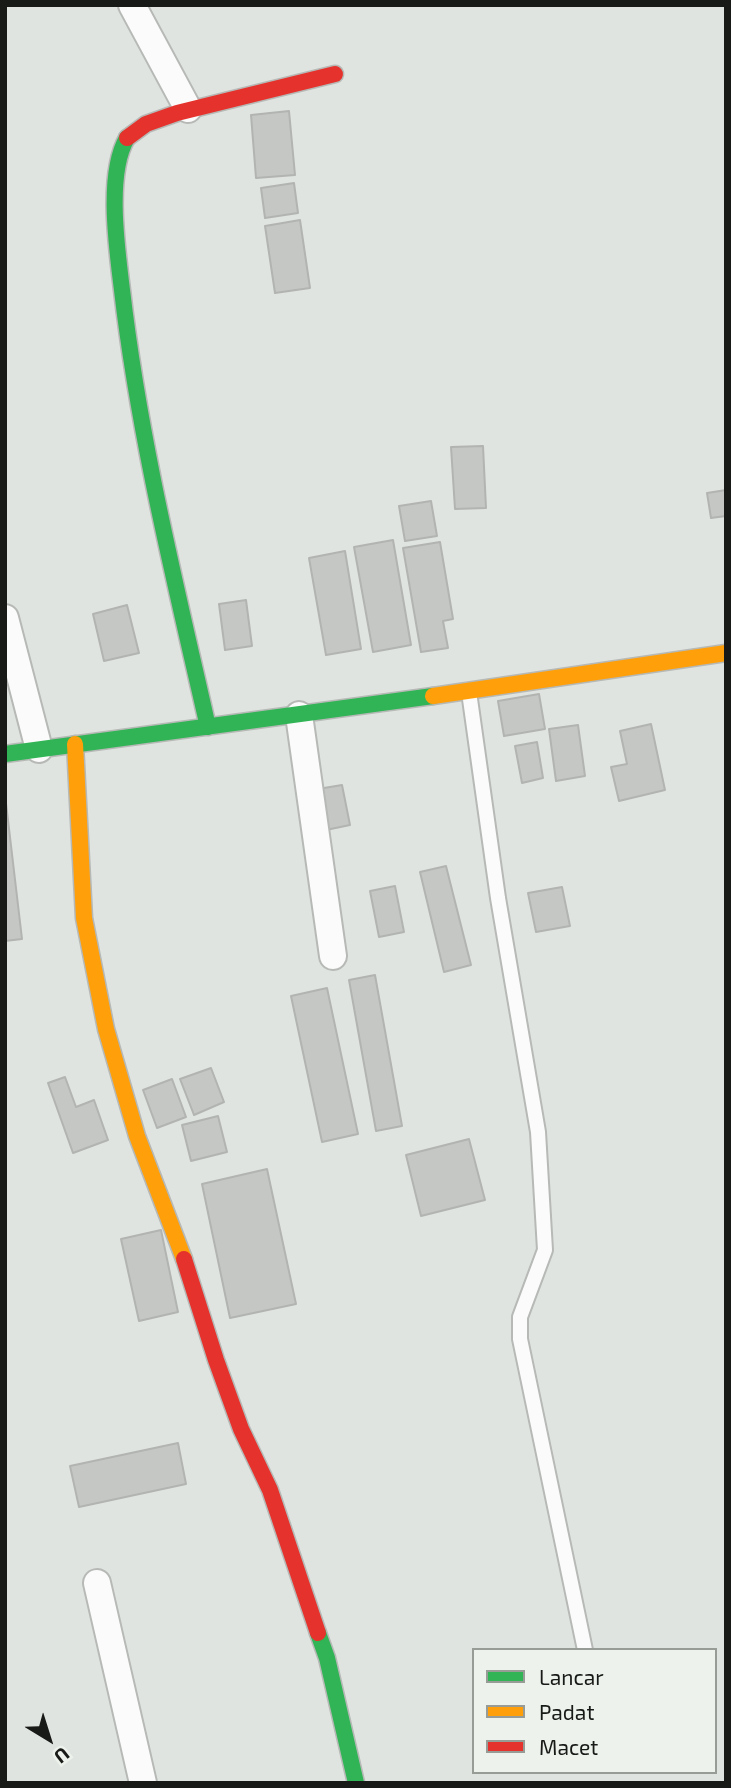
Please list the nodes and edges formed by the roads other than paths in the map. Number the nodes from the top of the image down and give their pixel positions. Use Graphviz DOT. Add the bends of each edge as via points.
graph roads {
  1 [pos="132,5"];
  2 [pos="335,74"];
  3 [pos="188,109"];
  4 [pos="5,618"];
  5 [pos="726,653"];
  6 [pos="468,690"];
  7 [pos="299,715"];
  8 [pos="208,727"];
  9 [pos="75,744"];
  10 [pos="38,748"];
  11 [pos="5,754"];
  12 [pos="332,956"];
  13 [pos="97,1583"];
  14 [pos="585,1648"];
  15 [pos="143,1783"];
  16 [pos="356,1783"];
  1 -- 3 [label="street"];
  2 -- 3 [label="street"];
  3 -- 8 [label="street" via="143,126 125,140 114,180 119,281 153,481"];
  4 -- 10 [label="street"];
  5 -- 6 [label="street"];
  6 -- 7 [label="street"];
  6 -- 14 [label="lane" via="538,1132 545,1250 520,1317 520,1339"];
  7 -- 8 [label="street"];
  7 -- 12 [label="street"];
  8 -- 9 [label="street"];
  9 -- 10 [label="street"];
  9 -- 16 [label="street" via="83,918 106,1029 137,1136 241,1429 270,1490 327,1658"];
  10 -- 11 [label="street"];
  13 -- 15 [label="street"];
}
